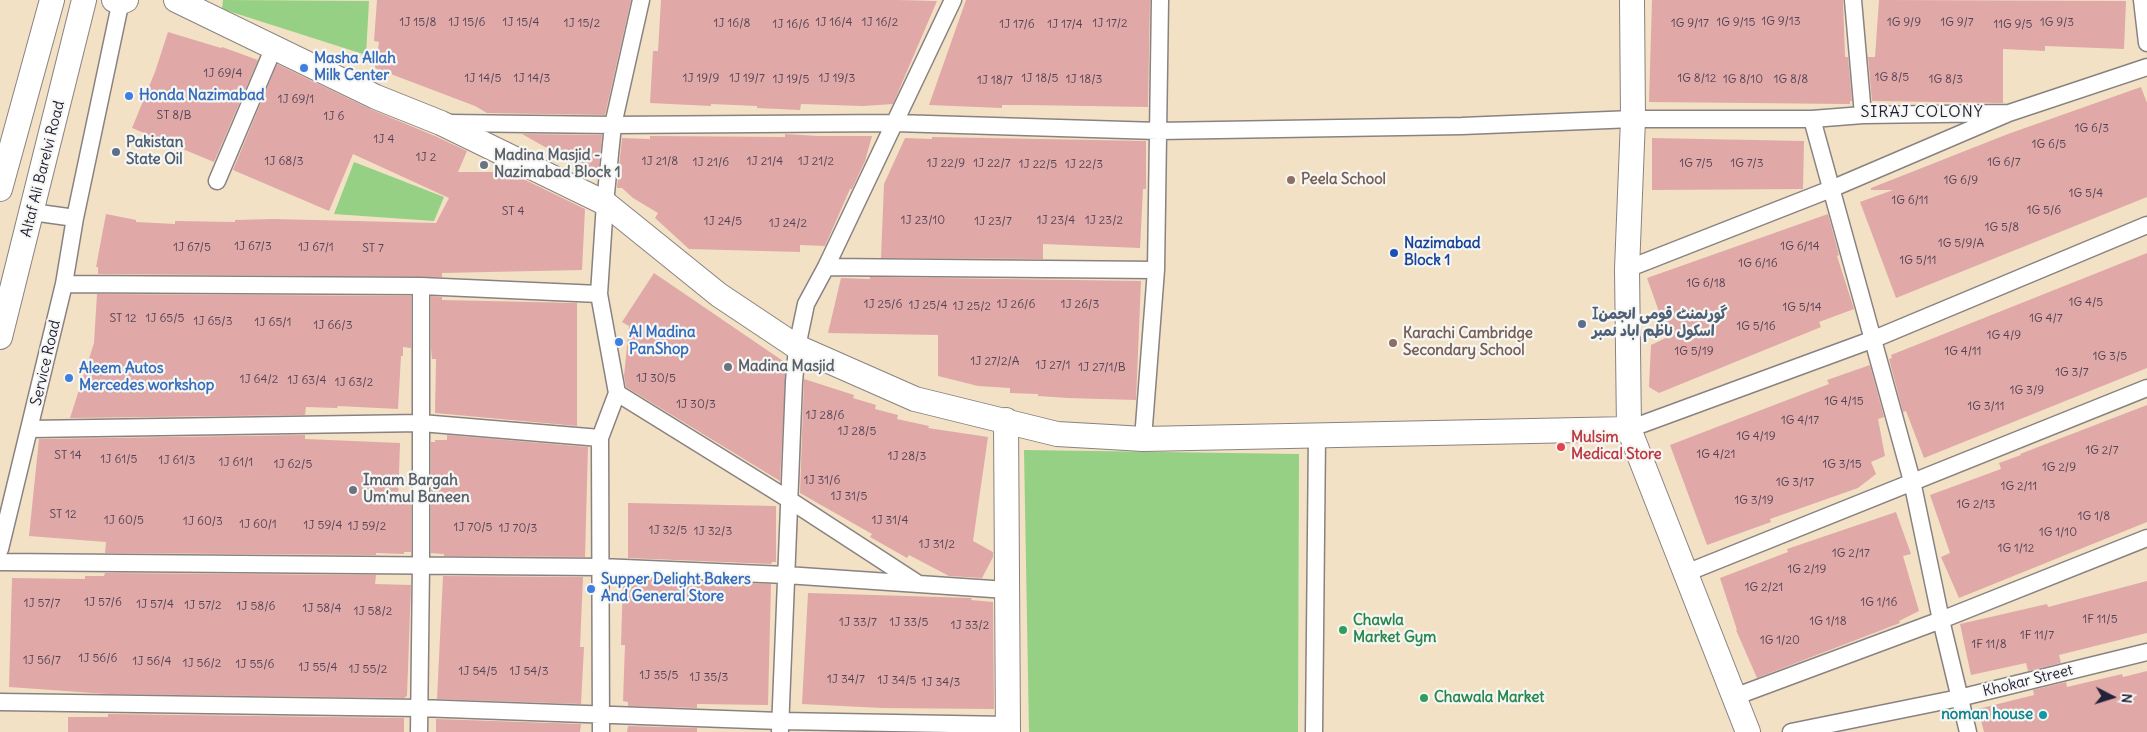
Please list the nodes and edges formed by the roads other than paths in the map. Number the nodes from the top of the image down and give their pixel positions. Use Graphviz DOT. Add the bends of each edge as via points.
graph roads {
  1 [pos="52,0"];
  2 [pos="84,0"];
  3 [pos="120,0"];
  4 [pos="176,0"];
  5 [pos="641,0"];
  6 [pos="953,0"];
  7 [pos="1160,0"];
  8 [pos="1632,0"];
  9 [pos="1854,0"];
  10 [pos="2142,0"];
  11 [pos="2147,43"];
  12 [pos="274,47"];
  13 [pos="2147,67"];
  14 [pos="2009,113"];
  15 [pos="1862,115"];
  16 [pos="1633,119"];
  17 [pos="1812,119"];
  18 [pos="441,123"];
  19 [pos="895,123"];
  20 [pos="614,125"];
  21 [pos="1158,131"];
  22 [pos="217,181"];
  23 [pos="0,189"];
  24 [pos="1831,189"];
  25 [pos="605,203"];
  26 [pos="32,212"];
  27 [pos="75,218"];
  28 [pos="2147,225"];
  29 [pos="826,267"];
  30 [pos="1627,269"];
  31 [pos="1156,270"];
  32 [pos="64,284"];
  33 [pos="421,286"];
  34 [pos="599,294"];
  35 [pos="0,337"];
  36 [pos="1874,339"];
  37 [pos="797,348"];
  38 [pos="2147,388"];
  39 [pos="617,393"];
  40 [pos="1006,420"];
  41 [pos="421,423"];
  42 [pos="30,429"];
  43 [pos="1629,429"];
  44 [pos="1317,435"];
  45 [pos="600,438"];
  46 [pos="1143,439"];
  47 [pos="1912,481"];
  48 [pos="788,499"];
  49 [pos="2147,538"];
  50 [pos="0,549"];
  51 [pos="0,562"];
  52 [pos="421,564"];
  53 [pos="601,567"];
  54 [pos="1686,573"];
  55 [pos="786,575"];
  56 [pos="919,584"];
  57 [pos="1007,590"];
  58 [pos="1940,620"];
  59 [pos="2147,652"];
  60 [pos="1734,698"];
  61 [pos="1959,698"];
  62 [pos="0,702"];
  63 [pos="419,708"];
  64 [pos="600,714"];
  65 [pos="780,726"];
  66 [pos="1008,728"];
  67 [pos="419,732"];
  68 [pos="600,732"];
  69 [pos="1314,732"];
  70 [pos="1748,732"];
  71 [pos="1791,732"];
  72 [pos="1968,732"];
  1 -- 23 [label="street"];
  2 -- 26 [label="street, Altaf Ali Barelvi Road"];
  3 -- 27 [label="street, Service Road"];
  4 -- 12 [label="street"];
  5 -- 20 [label="street"];
  6 -- 19 [label="street"];
  7 -- 21 [label="street"];
  8 -- 16 [label="street"];
  9 -- 15 [label="street"];
  10 -- 11 [label="street"];
  12 -- 18 [label="street" via="376,97"];
  12 -- 22 [label="street"];
  13 -- 14 [label="street"];
  14 -- 15 [label="street"];
  14 -- 24 [label="street"];
  15 -- 17 [label="street"];
  16 -- 17 [label="street"];
  16 -- 21 [label="street" via="1462,126"];
  16 -- 30 [label="street"];
  17 -- 24 [label="street"];
  18 -- 20 [label="street"];
  18 -- 25 [label="street"];
  19 -- 20 [label="street"];
  19 -- 21 [label="street"];
  19 -- 29 [label="street"];
  20 -- 25 [label="street"];
  21 -- 31 [label="street"];
  24 -- 30 [label="street"];
  24 -- 36 [label="street"];
  25 -- 34 [label="street"];
  25 -- 37 [label="street" via="719,295"];
  26 -- 27 [label="street"];
  26 -- 35 [label="street, Altaf Ali Barelvi Road"];
  27 -- 32 [label="street, Service Road"];
  28 -- 36 [label="street"];
  29 -- 31 [label="street"];
  29 -- 37 [label="street" via="806,304"];
  30 -- 43 [label="street"];
  31 -- 46 [label="street"];
  32 -- 33 [label="street"];
  32 -- 42 [label="street, Service Road"];
  33 -- 34 [label="street"];
  33 -- 41 [label="street"];
  34 -- 39 [label="street"];
  36 -- 43 [label="street"];
  36 -- 47 [label="street"];
  37 -- 40 [label="street" via="915,399"];
  37 -- 48 [label="street"];
  38 -- 47 [label="street"];
  39 -- 45 [label="street"];
  39 -- 48 [label="street"];
  40 -- 46 [label="street" via="1057,434"];
  40 -- 57 [label="street"];
  41 -- 42 [label="street"];
  41 -- 45 [label="street"];
  41 -- 52 [label="street"];
  42 -- 50 [label="street, Service Road"];
  43 -- 44 [label="street"];
  43 -- 54 [label="street"];
  44 -- 46 [label="street"];
  44 -- 69 [label="street"];
  45 -- 53 [label="street"];
  47 -- 54 [label="street"];
  47 -- 58 [label="street"];
  48 -- 55 [label="street"];
  48 -- 56 [label="street"];
  49 -- 58 [label="street"];
  51 -- 52 [label="street"];
  52 -- 53 [label="street"];
  52 -- 63 [label="street"];
  53 -- 55 [label="street"];
  53 -- 64 [label="street"];
  54 -- 60 [label="street"];
  55 -- 56 [label="street"];
  55 -- 65 [label="street"];
  56 -- 57 [label="street"];
  57 -- 66 [label="street"];
  58 -- 60 [label="street"];
  58 -- 61 [label="street"];
  59 -- 61 [label="street, Khokar Street"];
  60 -- 70 [label="street"];
  61 -- 71 [label="street, Khokar Street"];
  61 -- 72 [label="street"];
  62 -- 63 [label="street"];
  63 -- 64 [label="street"];
  63 -- 67 [label="street"];
  64 -- 65 [label="street"];
  64 -- 68 [label="street"];
  65 -- 66 [label="street"];
}
